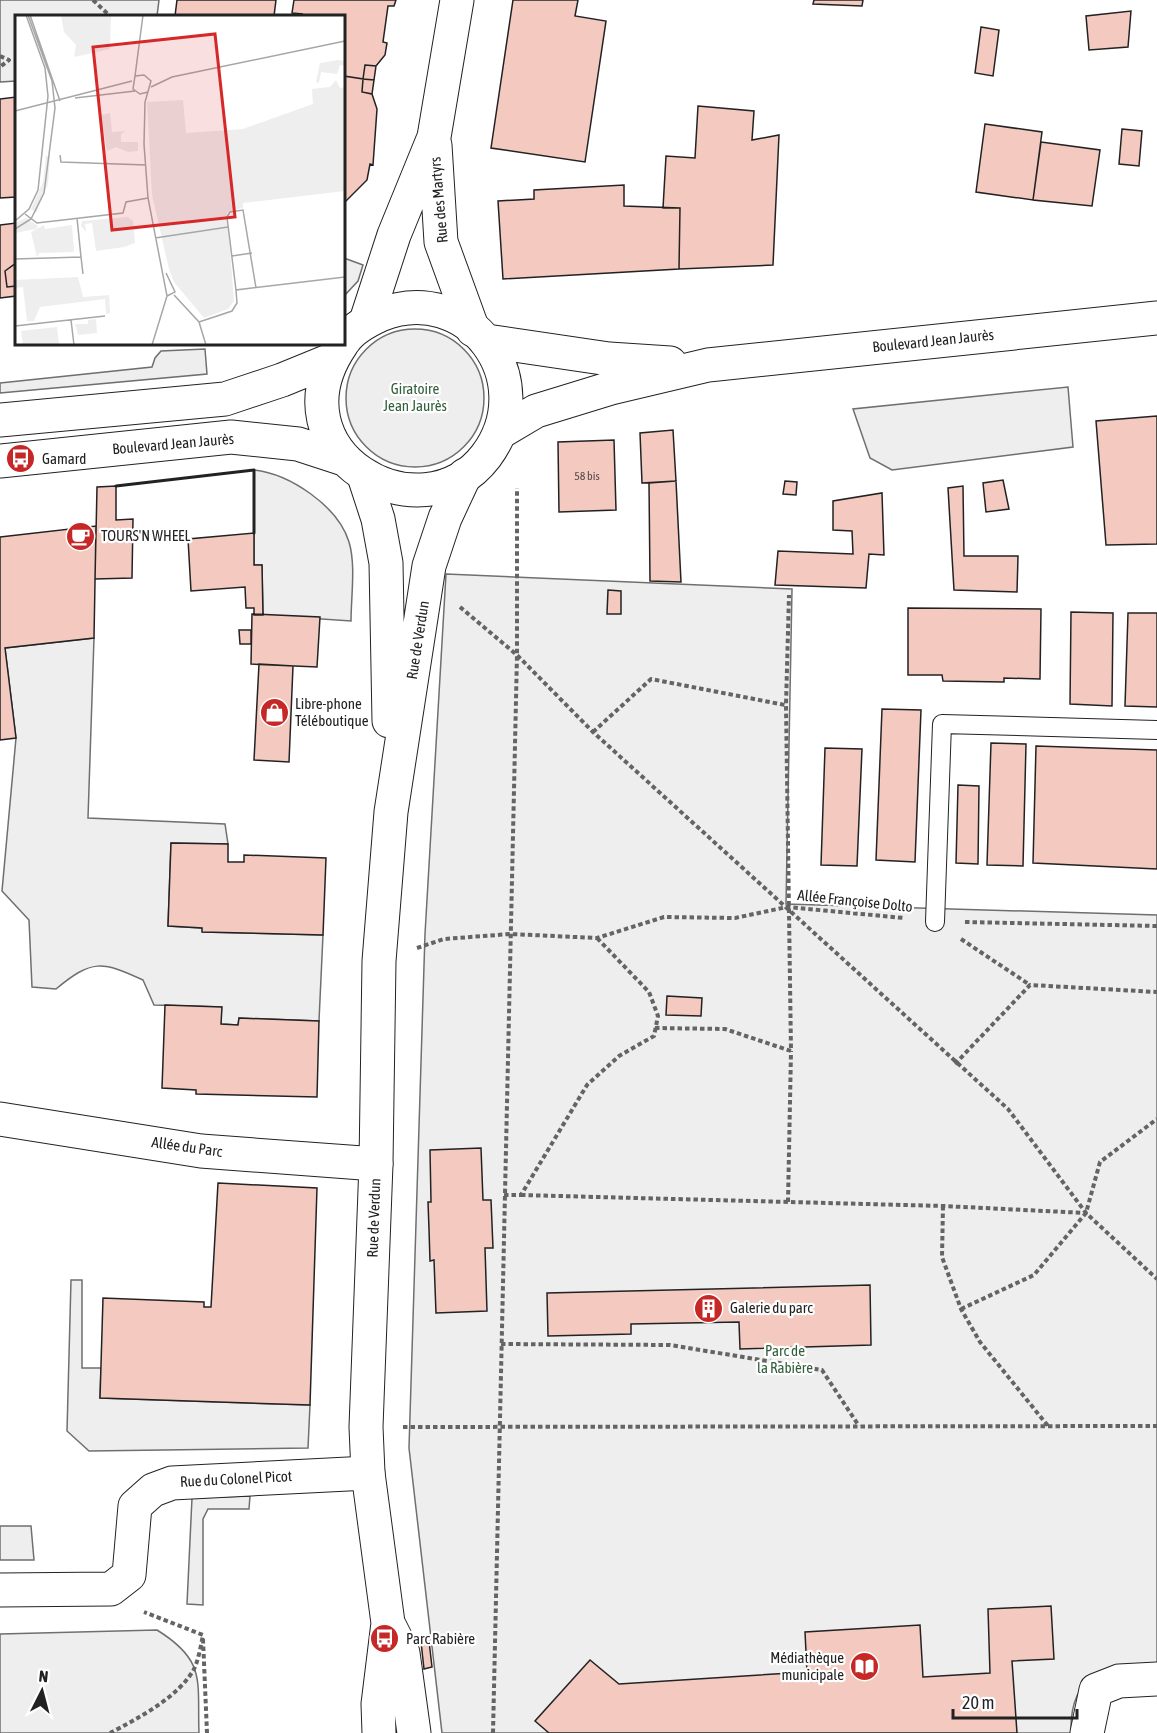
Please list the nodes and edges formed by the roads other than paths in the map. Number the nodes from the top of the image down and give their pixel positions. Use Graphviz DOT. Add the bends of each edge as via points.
graph roads {
  1 [pos="458,0"];
  2 [pos="434,137"];
  3 [pos="1157,318"];
  4 [pos="480,336"];
  5 [pos="346,341"];
  6 [pos="339,345"];
  7 [pos="344,345"];
  8 [pos="708,365"];
  9 [pos="0,420"];
  10 [pos="499,433"];
  11 [pos="0,461"];
  12 [pos="354,468"];
  13 [pos="465,474"];
  14 [pos="1157,730"];
  15 [pos="391,812"];
  16 [pos="935,922"];
  17 [pos="0,1119"];
  18 [pos="376,1164"];
  19 [pos="368,1473"];
  20 [pos="0,1590"];
  21 [pos="388,1623"];
  22 [pos="1157,1679"];
  23 [pos="379,1733"];
  24 [pos="414,1733"];
  25 [pos="1087,1733"];
  1 -- 2 [label="main road, Rue des Martyrs"];
  2 -- 4 [label="main road, Rue des Martyrs" via="441,242"];
  2 -- 5 [label="main road, Rue des Martyrs"];
  3 -- 8 [label="main road, Boulevard Jean Jaurès"];
  4 -- 5 [label="main road" via="447,312 418,306 392,311"];
  4 -- 8 [label="main road, Boulevard Jean Jaurès" via="609,359"];
  4 -- 10 [label="main road" via="499,360 506,382 506,408"];
  6 -- 9 [label="main road" via="282,380 225,399"];
  7 -- 12 [label="main road" via="323,385 321,413 328,438"];
  8 -- 10 [label="main road, Boulevard Jean Jaurès" via="536,411"];
  10 -- 13 [label="main road" via="485,456"];
  11 -- 12 [label="main road, Boulevard Jean Jaurès" via="231,437 298,444"];
  12 -- 13 [label="main road" via="388,486 414,491 441,486"];
  12 -- 15 [label="main road, Rue de Verdun" via="378,519 386,563"];
  13 -- 15 [label="main road, Rue de Verdun" via="429,566"];
  14 -- 16 [label="lane" via="942,724"];
  15 -- 18 [label="main road, Rue de Verdun" via="379,961"];
  17 -- 18 [label="main road, Allée du Parc" via="201,1151"];
  18 -- 19 [label="main road, Rue de Verdun" via="366,1427"];
  19 -- 20 [label="main road, Rue du Colonel Picot" via="172,1483 153,1490 135,1506 129,1575 111,1589"];
  19 -- 21 [label="main road, Rue de Verdun"];
  21 -- 23 [label="main road, Rue de Verdun" via="378,1704"];
  21 -- 24 [label="main road, Rue de Verdun" via="403,1653"];
  22 -- 25 [label="main road" via="1119,1681 1096,1690"];
}
